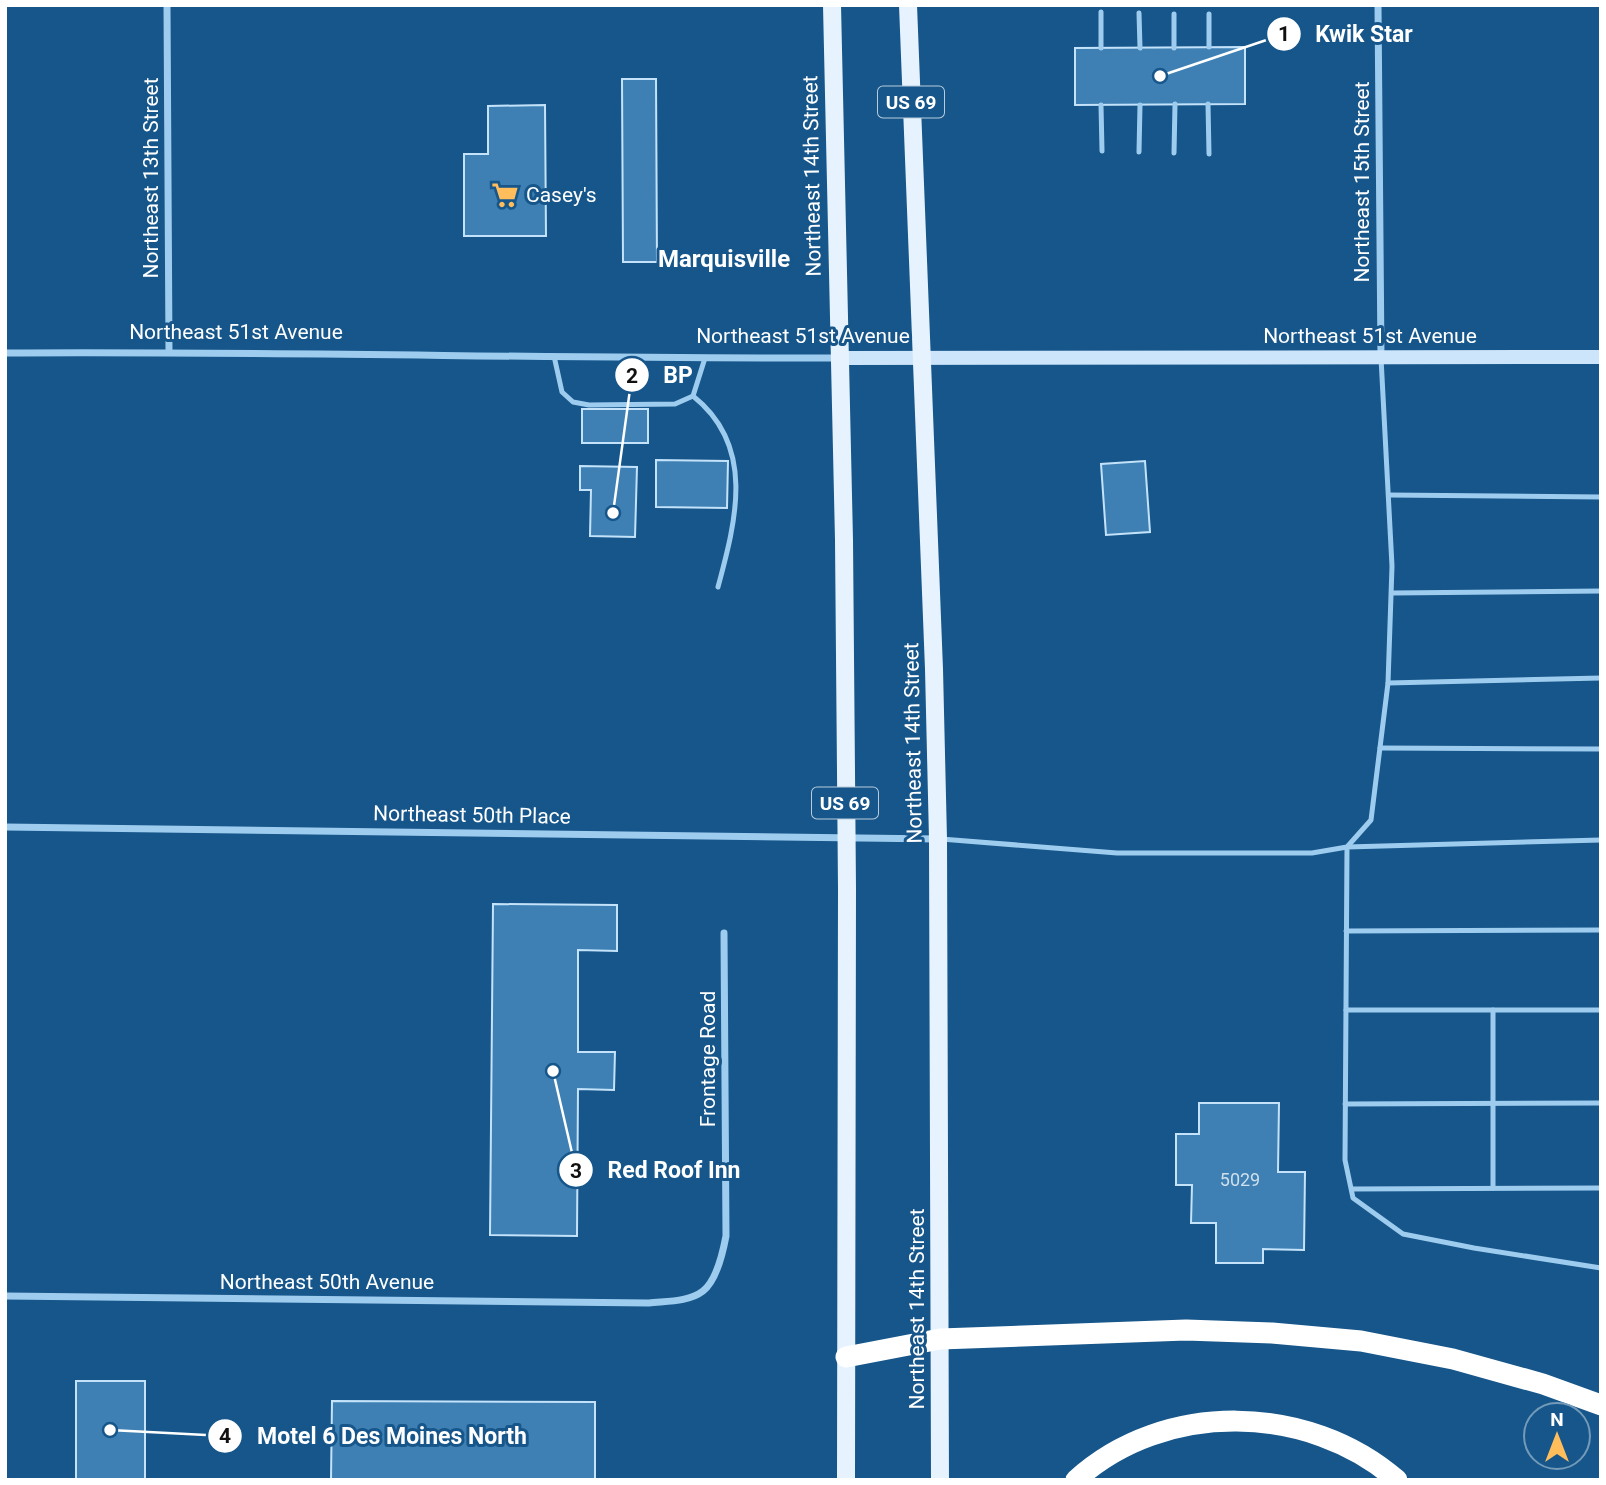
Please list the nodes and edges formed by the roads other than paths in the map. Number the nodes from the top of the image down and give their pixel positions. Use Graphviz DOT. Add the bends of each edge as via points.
graph roads {
  1 [pos="167,5"];
  2 [pos="832,5"];
  3 [pos="908,5"];
  4 [pos="1378,5"];
  5 [pos="1101,12"];
  6 [pos="1139,13"];
  7 [pos="1174,14"];
  8 [pos="1209,14"];
  9 [pos="1209,47"];
  10 [pos="1101,48"];
  11 [pos="1140,48"];
  12 [pos="1174,48"];
  13 [pos="1175,104"];
  14 [pos="1209,104"];
  15 [pos="1101,105"];
  16 [pos="1140,105"];
  17 [pos="1102,151"];
  18 [pos="1139,152"];
  19 [pos="1174,153"];
  20 [pos="1209,154"];
  21 [pos="169,351"];
  22 [pos="5,353"];
  23 [pos="554,356"];
  24 [pos="922,357"];
  25 [pos="1601,357"];
  26 [pos="705,358"];
  27 [pos="838,358"];
  28 [pos="1381,358"];
  29 [pos="693,396"];
  30 [pos="1389,495"];
  31 [pos="1601,496"];
  32 [pos="718,587"];
  33 [pos="1601,591"];
  34 [pos="1392,593"];
  35 [pos="1601,678"];
  36 [pos="1388,683"];
  37 [pos="1380,748"];
  38 [pos="1601,749"];
  39 [pos="5,827"];
  40 [pos="845,838"];
  41 [pos="938,839"];
  42 [pos="1601,841"];
  43 [pos="1347,848"];
  44 [pos="1601,930"];
  45 [pos="1346,931"];
  46 [pos="724,933"];
  47 [pos="1346,1010"];
  48 [pos="1493,1010"];
  49 [pos="1601,1010"];
  50 [pos="1601,1103"];
  51 [pos="1345,1104"];
  52 [pos="1493,1104"];
  53 [pos="1493,1188"];
  54 [pos="1601,1188"];
  55 [pos="1352,1189"];
  56 [pos="1601,1268"];
  57 [pos="5,1296"];
  58 [pos="649,1303"];
  59 [pos="940,1339"];
  60 [pos="846,1357"];
  61 [pos="1601,1405"];
  62 [pos="846,1480"];
  63 [pos="940,1480"];
  64 [pos="1076,1480"];
  65 [pos="1397,1480"];
  1 -- 21 [label="street, Northeast 13th Street"];
  2 -- 27 [label="main road, Northeast 14th Street / US 69"];
  3 -- 24 [label="main road, Northeast 14th Street / US 69"];
  4 -- 28 [label="street, Northeast 15th Street"];
  5 -- 10 [label="lane"];
  6 -- 11 [label="lane"];
  7 -- 12 [label="lane"];
  8 -- 9 [label="lane"];
  13 -- 19 [label="lane"];
  14 -- 20 [label="lane"];
  15 -- 17 [label="lane"];
  16 -- 18 [label="lane"];
  21 -- 22 [label="street, Northeast 51st Avenue"];
  21 -- 23 [label="street, Northeast 51st Avenue"];
  23 -- 26 [label="street, Northeast 51st Avenue"];
  23 -- 29 [label="lane" via="562,392 573,402 674,404"];
  24 -- 27 [label="street, Northeast 51st Avenue"];
  24 -- 28 [label="street, Northeast 51st Avenue"];
  24 -- 41 [label="main road, Northeast 14th Street / US 69"];
  25 -- 28 [label="street, Northeast 51st Avenue"];
  26 -- 27 [label="street, Northeast 51st Avenue"];
  26 -- 29 [label="lane"];
  27 -- 40 [label="main road, Northeast 14th Street / US 69"];
  28 -- 30 [label="lane"];
  29 -- 32 [label="lane" via="709,410 735,461 734,527"];
  30 -- 31 [label="lane"];
  30 -- 34 [label="lane"];
  33 -- 34 [label="lane"];
  34 -- 36 [label="lane"];
  35 -- 36 [label="lane"];
  36 -- 37 [label="lane"];
  37 -- 38 [label="lane"];
  37 -- 43 [label="lane" via="1371,820"];
  39 -- 40 [label="street, Northeast 50th Place"];
  40 -- 41 [label="street, Northeast 50th Place"];
  40 -- 60 [label="main road, Northeast 14th Street / US 69"];
  41 -- 43 [label="lane" via="1117,853 1312,853"];
  41 -- 59 [label="main road, Northeast 14th Street / US 69"];
  42 -- 43 [label="lane"];
  43 -- 45 [label="lane"];
  44 -- 45 [label="lane"];
  45 -- 47 [label="lane"];
  46 -- 58 [label="street, Frontage Road" via="724,1249 703,1291 680,1300"];
  47 -- 48 [label="lane"];
  47 -- 51 [label="lane"];
  48 -- 49 [label="lane"];
  48 -- 52 [label="lane"];
  50 -- 52 [label="lane"];
  51 -- 52 [label="lane"];
  51 -- 55 [label="lane" via="1345,1160"];
  52 -- 53 [label="lane"];
  53 -- 54 [label="lane"];
  53 -- 55 [label="lane"];
  55 -- 56 [label="lane" via="1353,1198 1403,1234"];
  57 -- 58 [label="street, Northeast 50th Avenue"];
  59 -- 60 [label="highway"];
  59 -- 61 [label="highway" via="1186,1331 1361,1341 1453,1359"];
  59 -- 63 [label="main road, Northeast 14th Street / US 69"];
  60 -- 62 [label="main road, Northeast 14th Street / US 69"];
  64 -- 65 [label="highway" via="1123,1448 1165,1431 1212,1421 1299,1428 1345,1445"];
}
